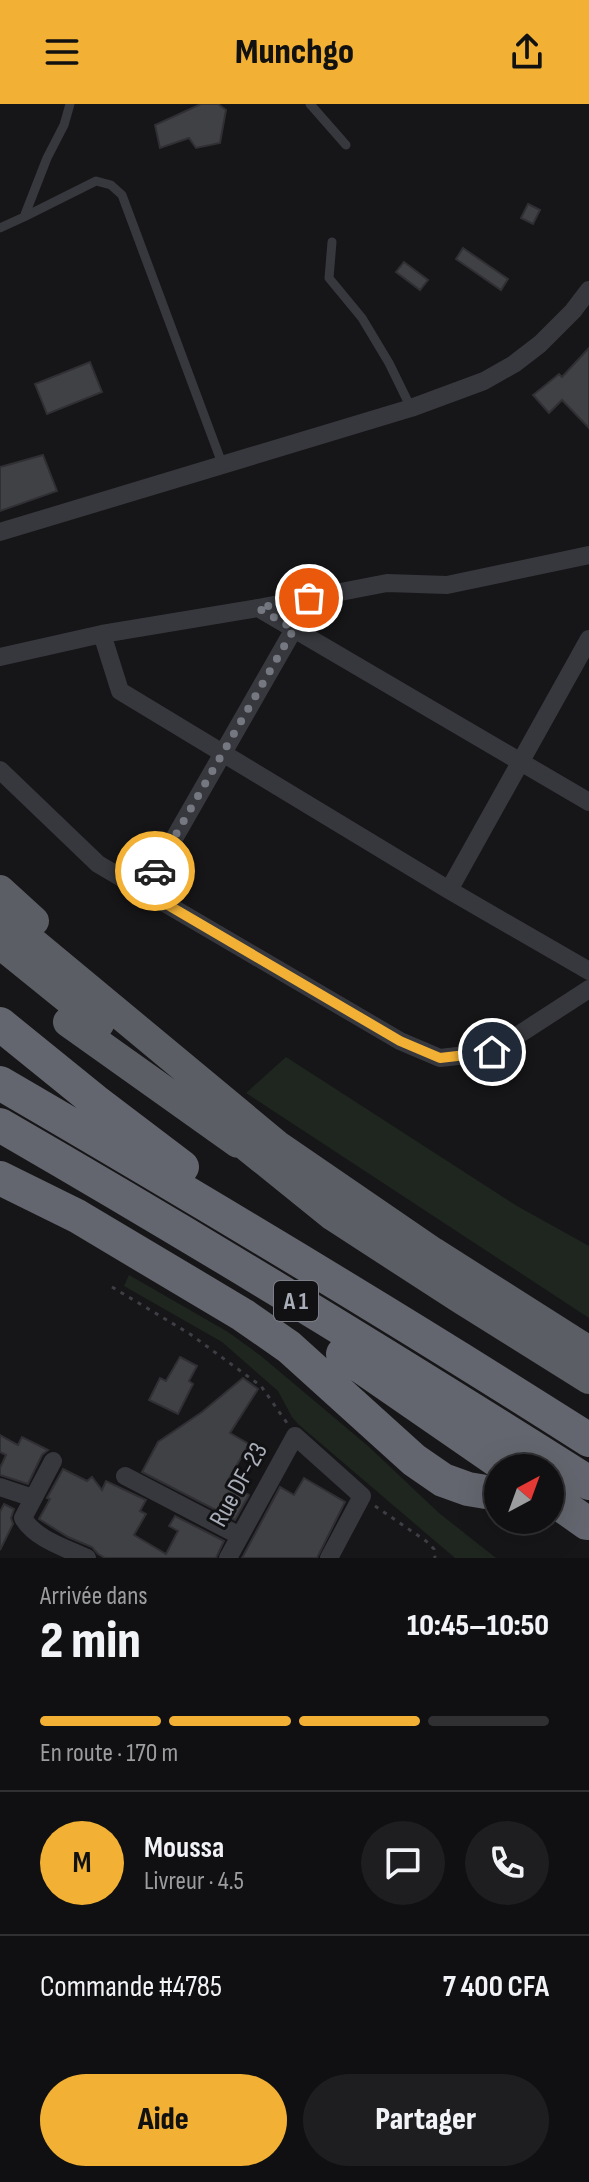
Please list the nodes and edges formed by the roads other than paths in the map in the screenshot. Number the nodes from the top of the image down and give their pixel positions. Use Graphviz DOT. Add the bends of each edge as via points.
graph roads {
  1 [pos="70,104"];
  2 [pos="310,104"];
  3 [pos="346,145"];
  4 [pos="24,217"];
  5 [pos="0,228"];
  6 [pos="332,242"];
  7 [pos="589,290"];
  8 [pos="411,408"];
  9 [pos="223,466"];
  10 [pos="0,532"];
  11 [pos="589,555"];
  12 [pos="258,608"];
  13 [pos="294,629"];
  14 [pos="102,634"];
  15 [pos="589,639"];
  16 [pos="0,657"];
  17 [pos="223,752"];
  18 [pos="520,762"];
  19 [pos="0,770"];
  20 [pos="589,802"];
  21 [pos="0,890"];
  22 [pos="449,890"];
  23 [pos="144,891"];
  24 [pos="0,915"];
  25 [pos="0,944"];
  26 [pos="0,968"];
  27 [pos="589,971"];
  28 [pos="589,989"];
  29 [pos="0,1024"];
  30 [pos="0,1083"];
  31 [pos="0,1125"];
  32 [pos="268,1151"];
  33 [pos="0,1178"];
  34 [pos="115,1191"];
  35 [pos="446,1349"];
  36 [pos="589,1351"];
  37 [pos="589,1379"];
  38 [pos="589,1440"];
  39 [pos="488,1454"];
  40 [pos="53,1461"];
  41 [pos="125,1476"];
  42 [pos="589,1483"];
  43 [pos="0,1487"];
  44 [pos="484,1492"];
  45 [pos="33,1498"];
  46 [pos="564,1507"];
  47 [pos="564,1512"];
  48 [pos="588,1524"];
  49 [pos="240,1536"];
  50 [pos="87,1558"];
  51 [pos="228,1558"];
  52 [pos="329,1558"];
  1 -- 4 [label="lane"];
  2 -- 3 [label="lane"];
  4 -- 5 [label="lane"];
  4 -- 9 [label="lane" via="96,181 122,195"];
  6 -- 8 [label="lane" via="329,278 362,318"];
  7 -- 8 [label="street" via="540,344 514,364"];
  8 -- 9 [label="street"];
  9 -- 10 [label="street"];
  11 -- 12 [label="street" via="447,585 387,583"];
  12 -- 13 [label="street"];
  12 -- 14 [label="street"];
  13 -- 17 [label="street"];
  13 -- 18 [label="street"];
  14 -- 16 [label="street"];
  14 -- 17 [label="street" via="120,691"];
  15 -- 18 [label="street"];
  17 -- 22 [label="street"];
  17 -- 23 [label="street"];
  18 -- 20 [label="street"];
  18 -- 22 [label="street"];
  19 -- 23 [label="street" via="98,864"];
  21 -- 32 [label="highway"];
  22 -- 27 [label="street"];
  23 -- 28 [label="street" via="400,1041 440,1058 492,1052"];
  24 -- 32 [label="highway"];
  25 -- 32 [label="highway"];
  26 -- 32 [label="highway" via="60,1017"];
  29 -- 35 [label="highway" via="172,1160"];
  30 -- 35 [label="highway, A 1"];
  31 -- 34 [label="highway, A 1"];
  32 -- 36 [label="highway"];
  32 -- 37 [label="highway" via="333,1216"];
  33 -- 44 [label="highway" via="77,1216 243,1315 289,1347 414,1460 443,1480"];
  34 -- 39 [label="highway"];
  34 -- 42 [label="highway, A 1"];
  35 -- 38 [label="highway, A 1"];
  40 -- 45 [label="street"];
  41 -- 49 [label="street"];
  43 -- 45 [label="street"];
  45 -- 50 [label="street" via="23,1518 28,1527"];
  46 -- 48 [label="highway"];
  47 -- 48 [label="highway"];
  49 -- 51 [label="street, Rue DF-23"];
  49 -- 52 [label="street, Rue DF-23" via="295,1436 362,1496"];
}
